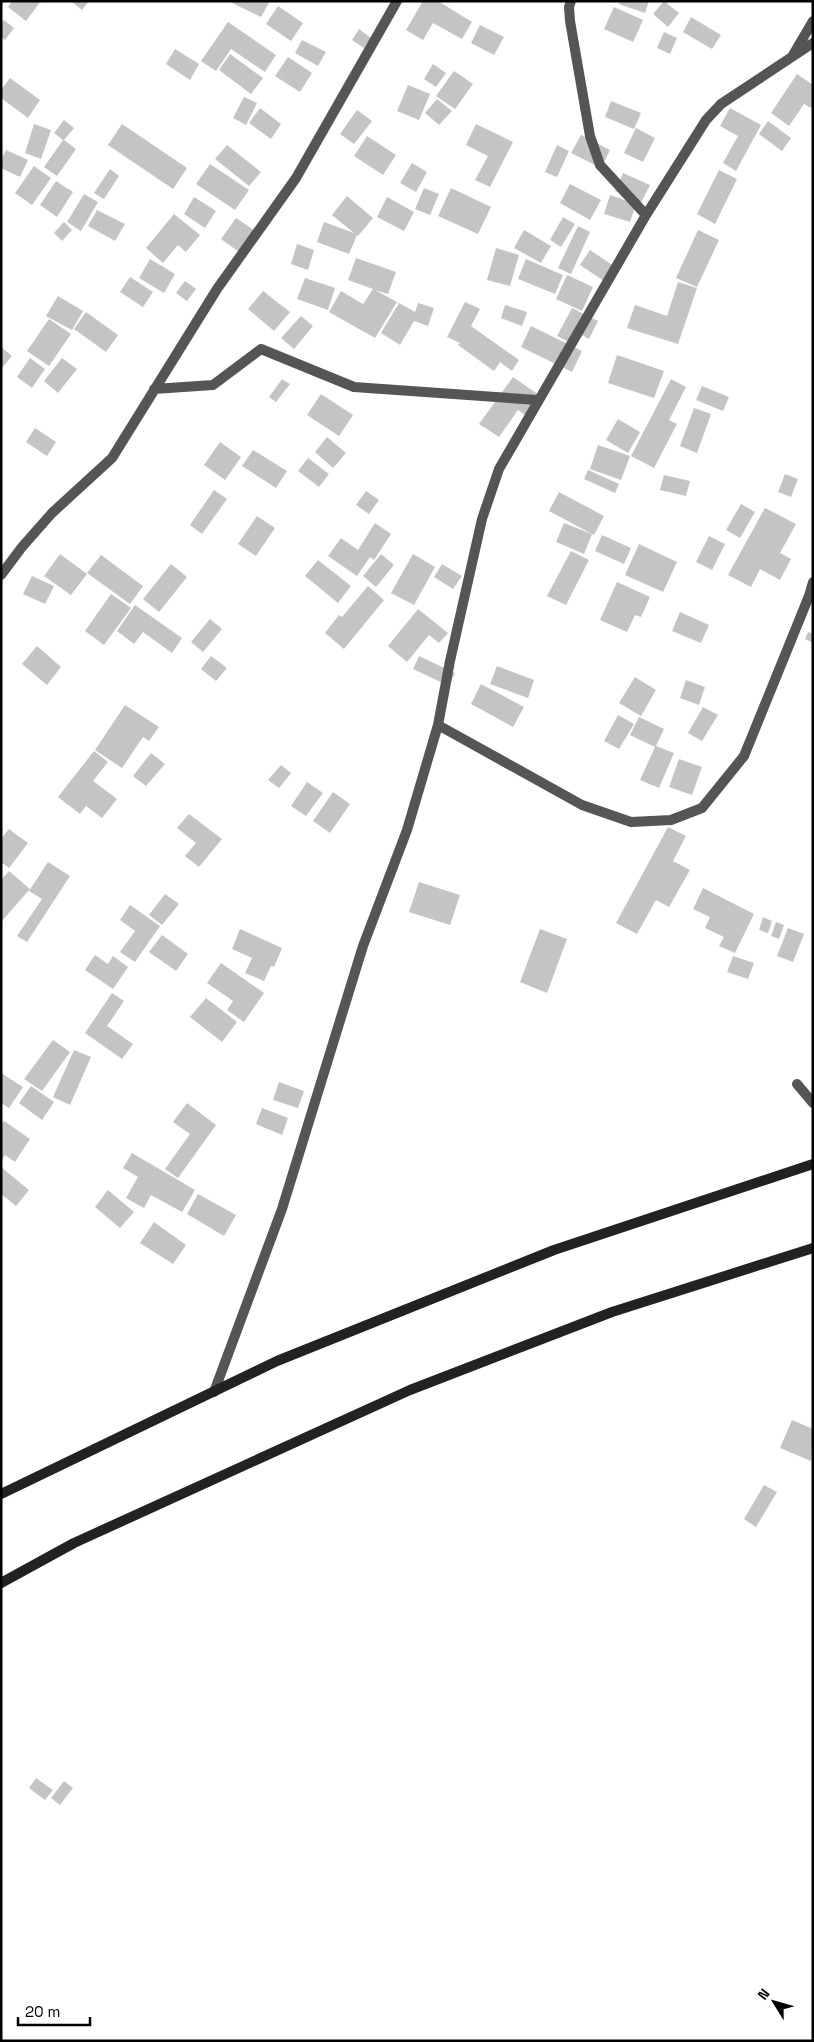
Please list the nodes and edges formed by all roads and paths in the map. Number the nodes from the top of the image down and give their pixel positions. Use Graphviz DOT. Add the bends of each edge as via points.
graph roads {
  1 [pos="397,1"];
  2 [pos="568,3"];
  3 [pos="813,21"];
  4 [pos="813,43"];
  5 [pos="793,56"];
  6 [pos="646,215"];
  7 [pos="154,389"];
  8 [pos="537,400"];
  9 [pos="1,575"];
  10 [pos="813,582"];
  11 [pos="438,725"];
  12 [pos="797,1084"];
  13 [pos="813,1103"];
  14 [pos="813,1164"];
  15 [pos="813,1248"];
  16 [pos="214,1392"];
  17 [pos="1,1494"];
  18 [pos="1,1583"];
  1 -- 7 [label="street" via="296,178 217,289"];
  2 -- 6 [label="street" via="590,136 600,165"];
  3 -- 5 [label="street"];
  4 -- 5 [label="street"];
  5 -- 6 [label="street" via="721,104 706,120"];
  6 -- 8 [label="street"];
  7 -- 8 [label="street" via="213,385 261,349 354,387"];
  7 -- 9 [label="street" via="112,458 52,513"];
  8 -- 11 [label="street" via="499,468 482,519"];
  10 -- 11 [label="street" via="744,756 702,808 670,820 630,822 582,806"];
  11 -- 16 [label="street" via="407,830 363,946 282,1209"];
  12 -- 13 [label="street"];
  14 -- 16 [label="street" via="554,1250 277,1361"];
  15 -- 18 [label="street" via="612,1312 410,1390 74,1544"];
  16 -- 17 [label="street"];
}
